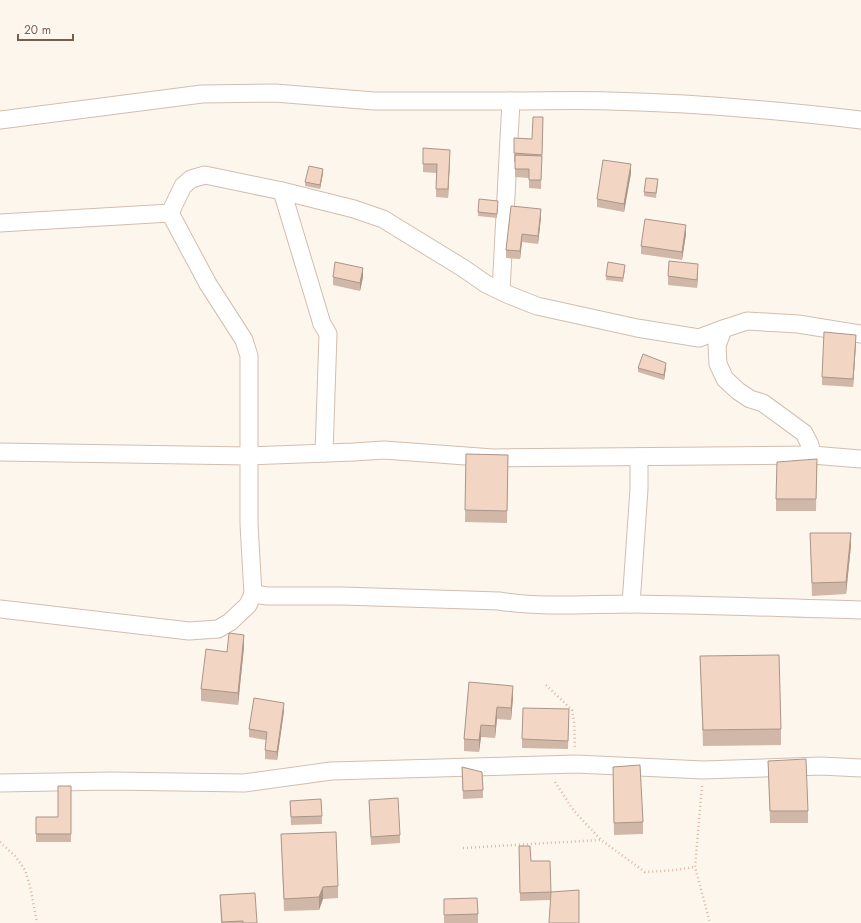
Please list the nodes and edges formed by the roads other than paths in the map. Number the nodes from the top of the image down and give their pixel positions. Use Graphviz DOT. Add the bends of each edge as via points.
graph roads {
  1 [pos="511,101"];
  2 [pos="0,120"];
  3 [pos="861,120"];
  4 [pos="282,190"];
  5 [pos="170,213"];
  6 [pos="0,223"];
  7 [pos="501,291"];
  8 [pos="723,329"];
  9 [pos="861,334"];
  10 [pos="0,452"];
  11 [pos="324,453"];
  12 [pos="812,455"];
  13 [pos="248,456"];
  14 [pos="639,457"];
  15 [pos="861,459"];
  16 [pos="253,594"];
  17 [pos="632,604"];
  18 [pos="0,609"];
  19 [pos="861,610"];
  20 [pos="861,768"];
  21 [pos="0,783"];
  1 -- 2 [label="street" via="374,101 275,93 202,94"];
  1 -- 3 [label="street" via="691,104"];
  1 -- 7 [label="street"];
  4 -- 5 [label="street" via="205,175 183,186"];
  4 -- 7 [label="street" via="383,219"];
  4 -- 11 [label="street" via="322,324 328,334"];
  5 -- 6 [label="street"];
  5 -- 13 [label="street" via="208,284 244,340 248,356"];
  7 -- 8 [label="street" via="537,306 637,328 699,338"];
  8 -- 9 [label="street" via="747,321 798,324"];
  8 -- 12 [label="street" via="717,346 718,364 725,379 738,391 750,399 763,403 804,433"];
  10 -- 13 [label="street"];
  11 -- 13 [label="street"];
  11 -- 14 [label="street" via="384,450 493,458"];
  12 -- 14 [label="street"];
  12 -- 15 [label="street"];
  13 -- 16 [label="street" via="248,524"];
  14 -- 17 [label="street"];
  16 -- 17 [label="street" via="499,601 560,606"];
  16 -- 18 [label="street" via="248,605 230,622 218,629 189,631"];
  17 -- 19 [label="street"];
  20 -- 21 [label="street" via="821,766 703,770 576,764 331,771 244,783"];
}
